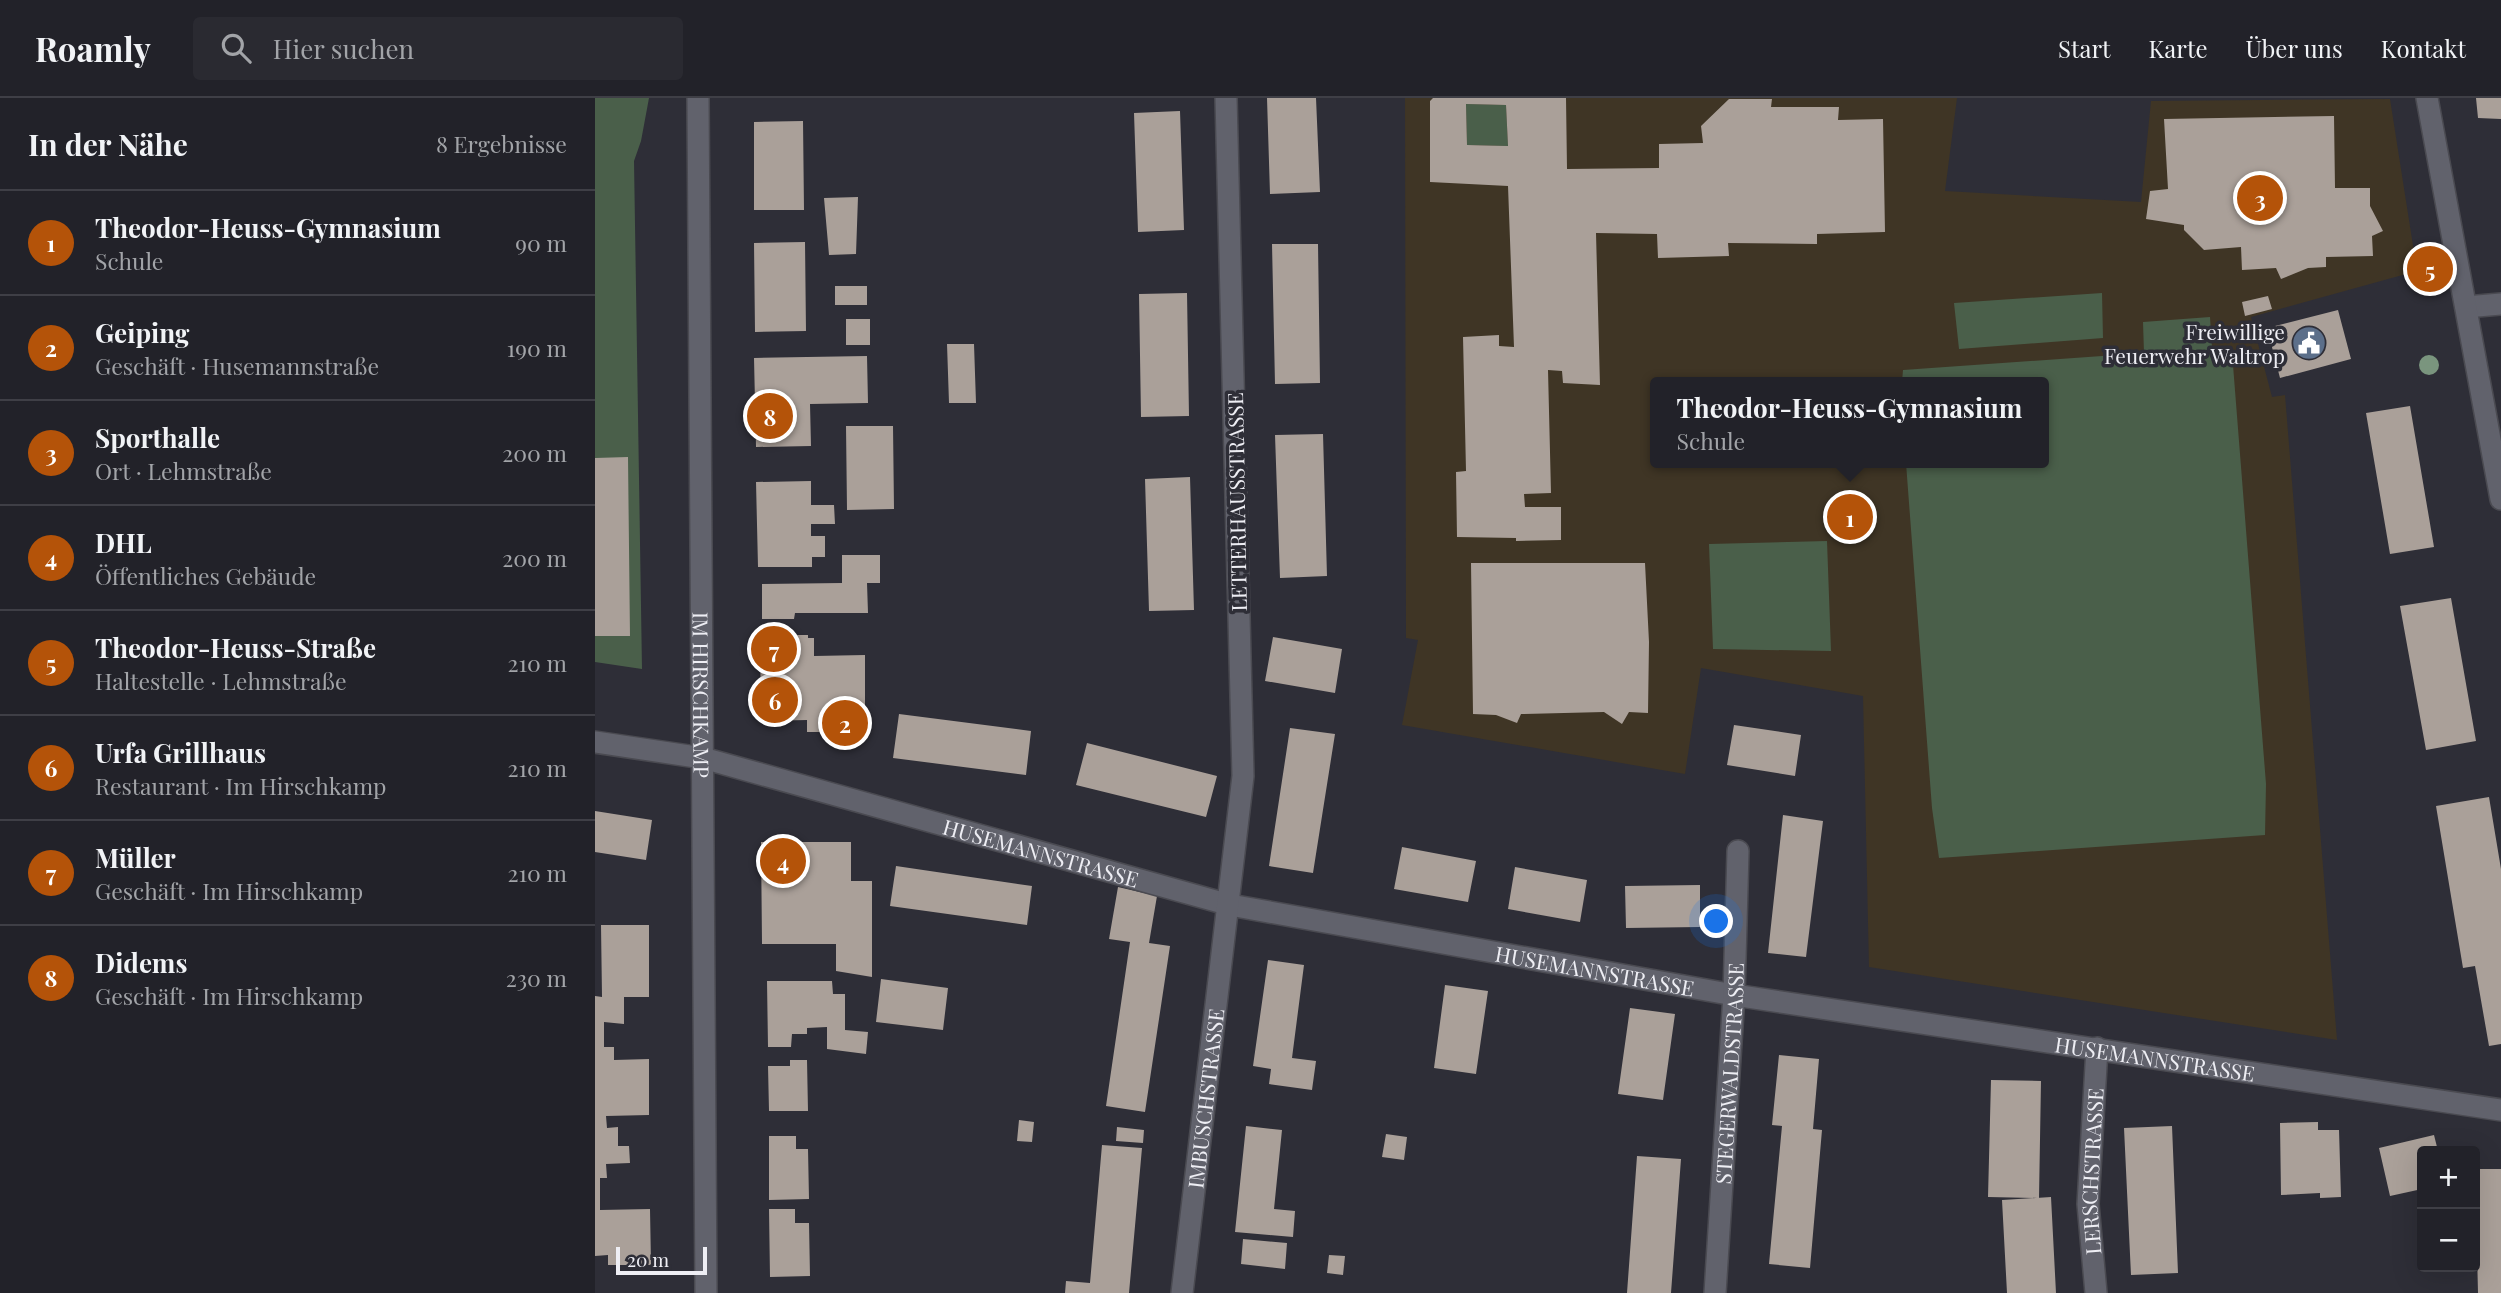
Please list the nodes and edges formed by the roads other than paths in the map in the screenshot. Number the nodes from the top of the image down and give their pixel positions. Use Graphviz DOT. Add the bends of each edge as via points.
graph roads {
  1 [pos="698,98"];
  2 [pos="1226,98"];
  3 [pos="2427,98"];
  4 [pos="2501,304"];
  5 [pos="2466,307"];
  6 [pos="2501,499"];
  7 [pos="595,742"];
  8 [pos="703,758"];
  9 [pos="1738,851"];
  10 [pos="1230,905"];
  11 [pos="1734,995"];
  12 [pos="2097,1048"];
  13 [pos="2501,1110"];
  14 [pos="706,1293"];
  15 [pos="1182,1293"];
  16 [pos="1715,1293"];
  17 [pos="2096,1293"];
  1 -- 8 [label="street, IM HIRSCHKAMP"];
  2 -- 10 [label="street, LETTERHAUSSTRASSE" via="1243,776"];
  3 -- 5 [label="street"];
  4 -- 5 [label="street"];
  5 -- 6 [label="street"];
  7 -- 8 [label="street, HUSEMANNSTRASSE"];
  8 -- 10 [label="street, HUSEMANNSTRASSE"];
  8 -- 14 [label="street, IM HIRSCHKAMP"];
  9 -- 11 [label="street, STEGERWALDSTRASSE"];
  10 -- 11 [label="street, HUSEMANNSTRASSE"];
  10 -- 15 [label="street, IMBUSCHSTRASSE"];
  11 -- 12 [label="street, HUSEMANNSTRASSE"];
  11 -- 16 [label="street, STEGERWALDSTRASSE"];
  12 -- 13 [label="street, HUSEMANNSTRASSE"];
  12 -- 17 [label="street, LERSCHSTRASSE" via="2088,1204"];
}
